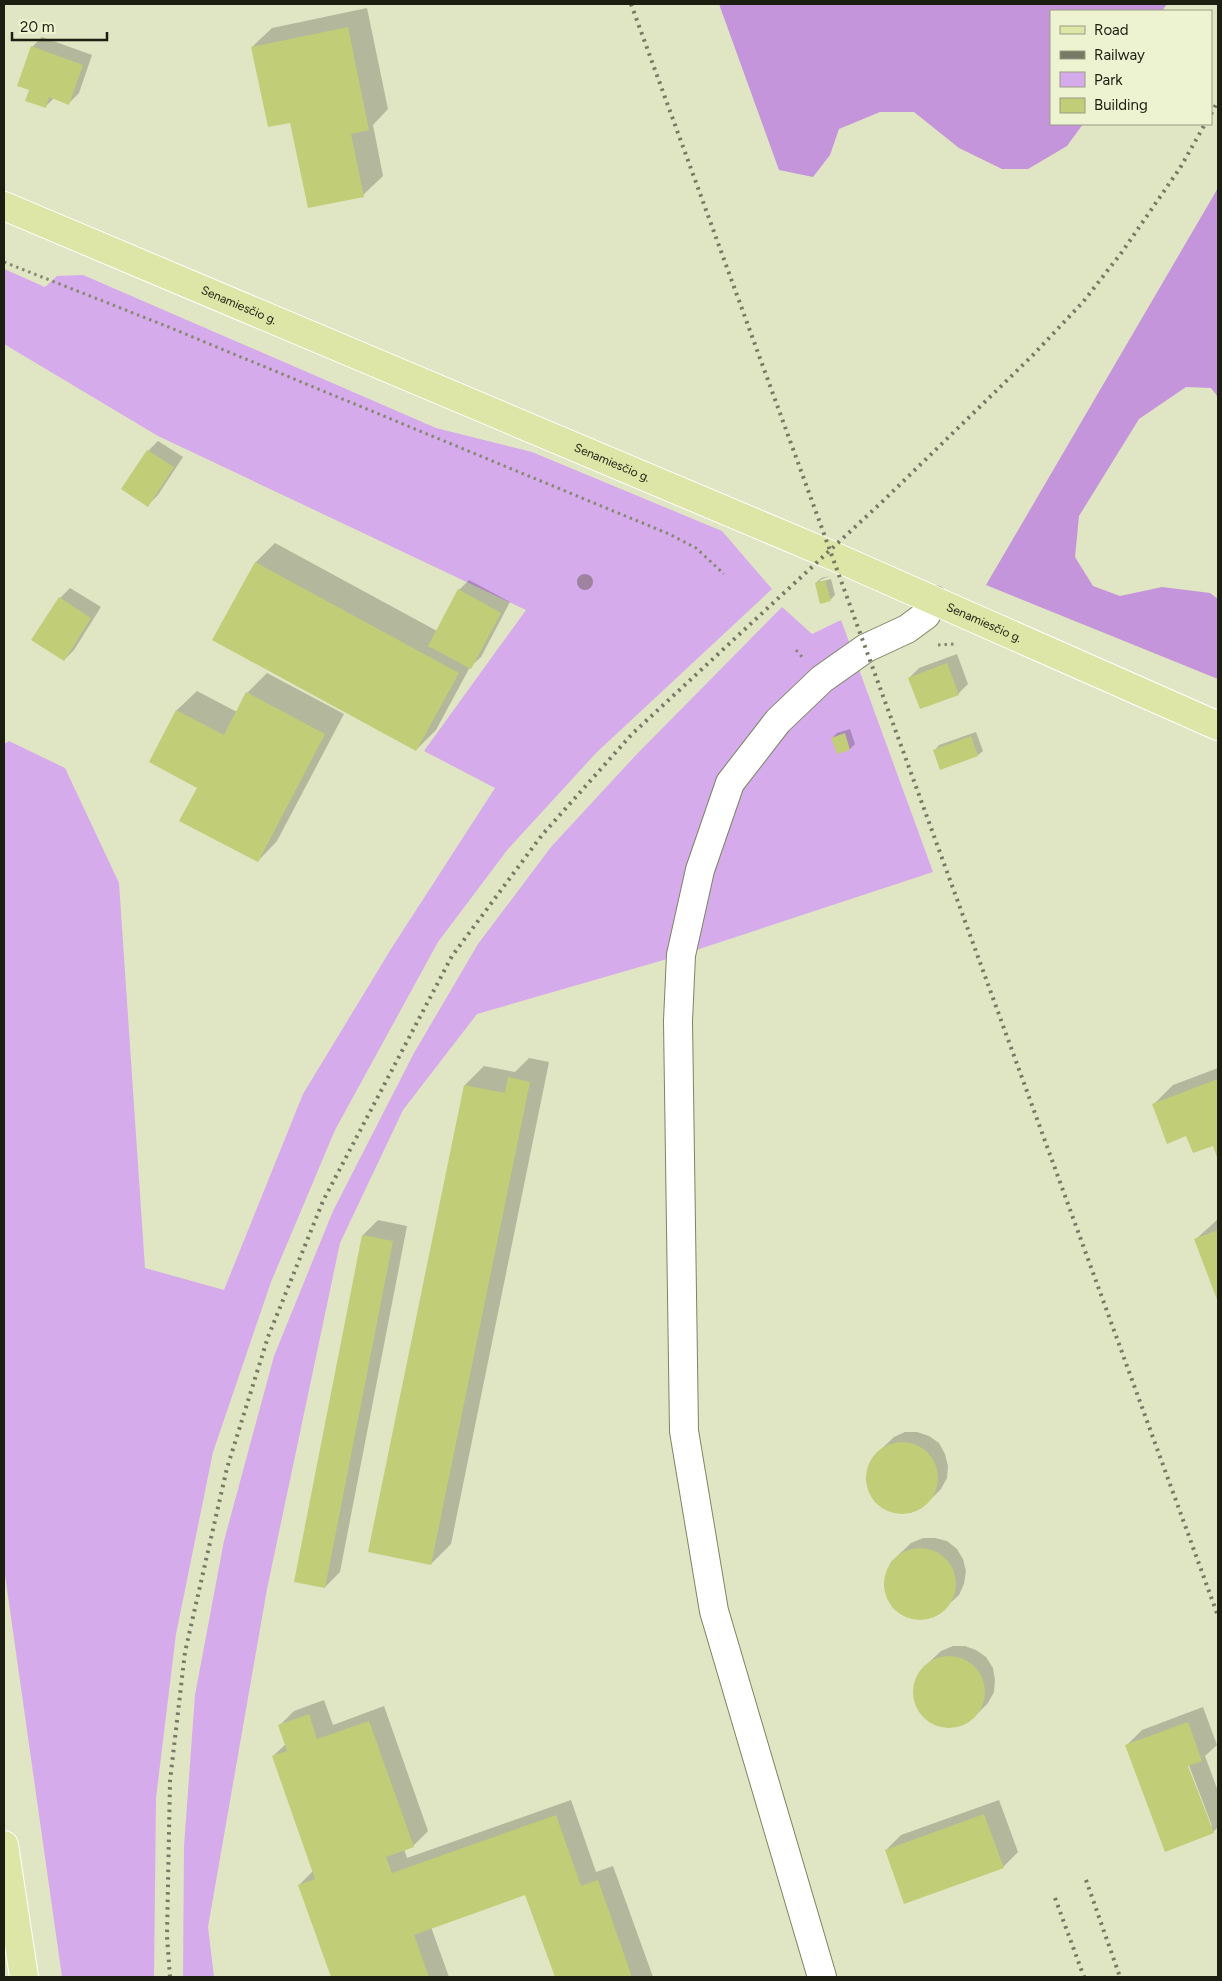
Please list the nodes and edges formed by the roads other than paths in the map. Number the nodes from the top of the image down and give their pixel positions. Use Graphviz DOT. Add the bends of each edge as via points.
graph roads {
  1 [pos="4,206"];
  2 [pos="934,600"];
  3 [pos="1218,726"];
  4 [pos="4,1845"];
  5 [pos="24,1977"];
  6 [pos="822,1977"];
  1 -- 2 [label="main road, Senamiesčio g."];
  2 -- 3 [label="main road, Senamiesčio g."];
  2 -- 6 [label="street" via="926,615 907,629 866,648 822,679 778,721 730,783 700,870 681,955 678,1021 684,1431 714,1611"];
  4 -- 5 [label="main road"];
}
